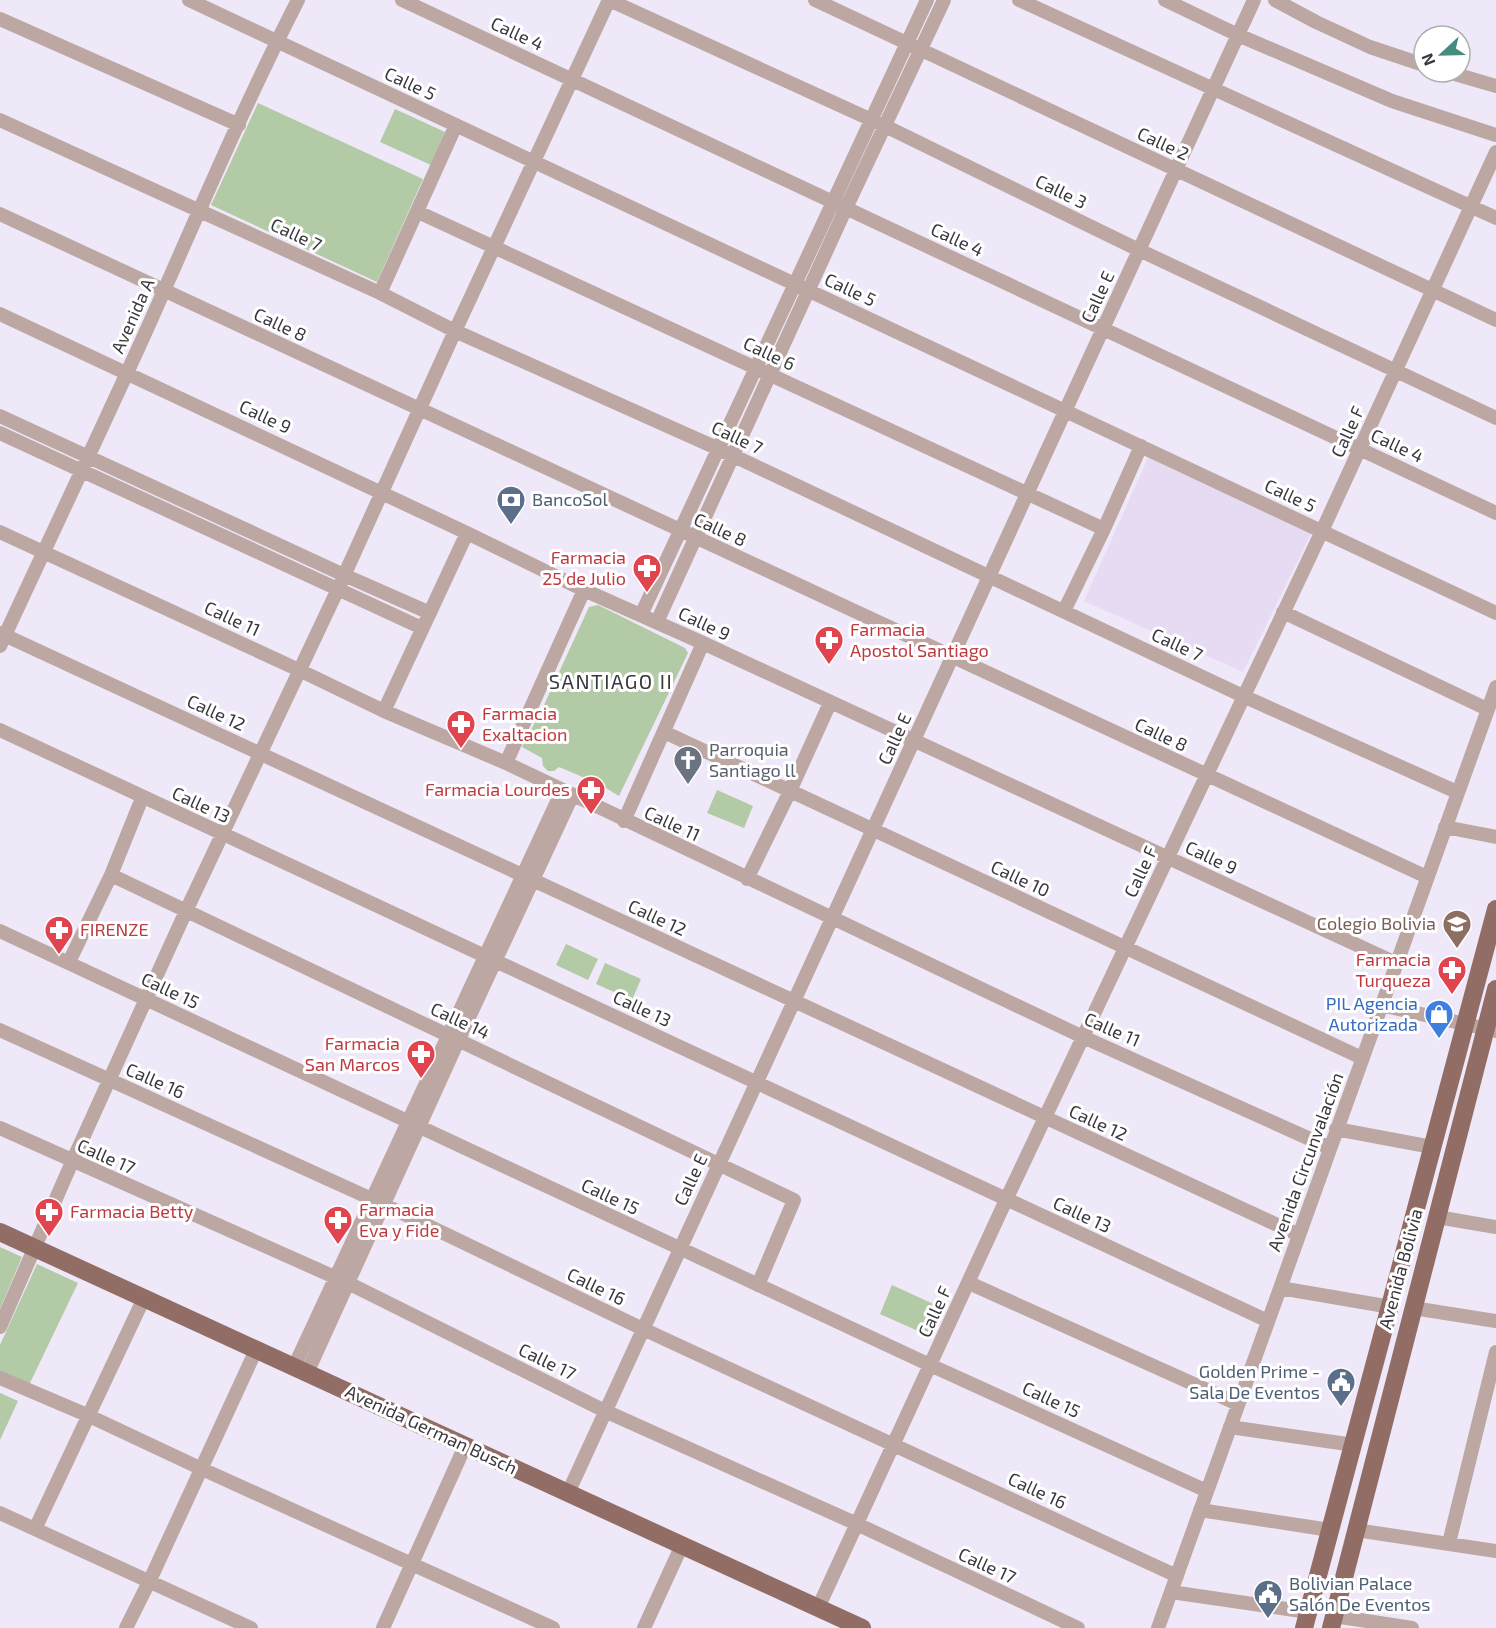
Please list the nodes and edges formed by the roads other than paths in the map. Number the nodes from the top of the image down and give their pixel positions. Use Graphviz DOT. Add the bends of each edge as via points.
graph roads {
  1 [pos="189,0"];
  2 [pos="298,0"];
  3 [pos="402,0"];
  4 [pos="609,0"];
  5 [pos="815,0"];
  6 [pos="927,0"];
  7 [pos="944,0"];
  8 [pos="1019,0"];
  9 [pos="1165,0"];
  10 [pos="1254,0"];
  11 [pos="1275,0"];
  12 [pos="0,19"];
  13 [pos="1239,35"];
  14 [pos="277,41"];
  15 [pos="907,43"];
  16 [pos="921,50"];
  17 [pos="1412,61"];
  18 [pos="1472,79"];
  19 [pos="573,80"];
  20 [pos="1496,86"];
  21 [pos="1213,89"];
  22 [pos="0,120"];
  23 [pos="871,120"];
  24 [pos="239,125"];
  25 [pos="456,125"];
  26 [pos="885,126"];
  27 [pos="1496,135"];
  28 [pos="1496,152"];
  29 [pos="535,162"];
  30 [pos="1176,170"];
  31 [pos="833,202"];
  32 [pos="1471,207"];
  33 [pos="846,208"];
  34 [pos="199,210"];
  35 [pos="418,212"];
  36 [pos="0,214"];
  37 [pos="1496,218"];
  38 [pos="495,247"];
  39 [pos="1139,250"];
  40 [pos="795,284"];
  41 [pos="1434,289"];
  42 [pos="164,291"];
  43 [pos="809,291"];
  44 [pos="380,293"];
  45 [pos="0,314"];
  46 [pos="1496,320"];
  47 [pos="1103,329"];
  48 [pos="455,331"];
  49 [pos="755,368"];
  50 [pos="1397,369"];
  51 [pos="128,372"];
  52 [pos="770,375"];
  53 [pos="421,410"];
  54 [pos="1065,411"];
  55 [pos="0,416"];
  56 [pos="1496,418"];
  57 [pos="0,433"];
  58 [pos="1141,446"];
  59 [pos="719,449"];
  60 [pos="1360,449"];
  61 [pos="87,456"];
  62 [pos="733,456"];
  63 [pos="82,471"];
  64 [pos="381,492"];
  65 [pos="1027,494"];
  66 [pos="1496,513"];
  67 [pos="1104,529"];
  68 [pos="1322,531"];
  69 [pos="0,532"];
  70 [pos="467,532"];
  71 [pos="681,532"];
  72 [pos="695,538"];
  73 [pos="43,551"];
  74 [pos="344,575"];
  75 [pos="989,576"];
  76 [pos="338,589"];
  77 [pos="584,590"];
  78 [pos="1065,611"];
  79 [pos="430,612"];
  80 [pos="1283,612"];
  81 [pos="1496,613"];
  82 [pos="641,615"];
  83 [pos="657,622"];
  84 [pos="422,628"];
  85 [pos="2,638"];
  86 [pos="703,643"];
  87 [pos="952,657"];
  88 [pos="299,670"];
  89 [pos="1496,687"];
  90 [pos="1243,696"];
  91 [pos="830,703"];
  92 [pos="1487,709"];
  93 [pos="384,711"];
  94 [pos="0,730"];
  95 [pos="663,732"];
  96 [pos="914,741"];
  97 [pos="261,754"];
  98 [pos="506,763"];
  99 [pos="1206,775"];
  100 [pos="790,791"];
  101 [pos="1457,792"];
  102 [pos="567,794"];
  103 [pos="142,798"];
  104 [pos="624,821"];
  105 [pos="1445,827"];
  106 [pos="873,830"];
  107 [pos="222,834"];
  108 [pos="1496,837"];
  109 [pos="1168,858"];
  110 [pos="111,875"];
  111 [pos="1427,877"];
  112 [pos="528,878"];
  113 [pos="747,879"];
  114 [pos="1496,909"];
  115 [pos="186,911"];
  116 [pos="832,918"];
  117 [pos="0,931"];
  118 [pos="1126,948"];
  119 [pos="490,958"];
  120 [pos="69,962"];
  121 [pos="1396,963"];
  122 [pos="1496,989"];
  123 [pos="146,1000"];
  124 [pos="794,1001"];
  125 [pos="1381,1005"];
  126 [pos="1465,1024"];
  127 [pos="0,1030"];
  128 [pos="1491,1030"];
  129 [pos="1083,1037"];
  130 [pos="453,1038"];
  131 [pos="1362,1058"];
  132 [pos="110,1080"];
  133 [pos="756,1082"];
  134 [pos="1046,1119"];
  135 [pos="413,1125"];
  136 [pos="0,1128"];
  137 [pos="1336,1130"];
  138 [pos="1330,1148"];
  139 [pos="1432,1148"];
  140 [pos="72,1162"];
  141 [pos="718,1164"];
  142 [pos="1006,1200"];
  143 [pos="379,1202"];
  144 [pos="1437,1217"];
  145 [pos="1496,1227"];
  146 [pos="0,1232"];
  147 [pos="1299,1235"];
  148 [pos="35,1248"];
  149 [pos="680,1249"];
  150 [pos="342,1281"];
  151 [pos="969,1282"];
  152 [pos="758,1285"];
  153 [pos="1280,1288"];
  154 [pos="144,1298"];
  155 [pos="1390,1307"];
  156 [pos="1413,1308"];
  157 [pos="1268,1321"];
  158 [pos="1496,1321"];
  159 [pos="0,1327"];
  160 [pos="643,1329"];
  161 [pos="256,1350"];
  162 [pos="1496,1353"];
  163 [pos="930,1365"];
  164 [pos="301,1370"];
  165 [pos="0,1378"];
  166 [pos="1238,1404"];
  167 [pos="605,1411"];
  168 [pos="87,1415"];
  169 [pos="1230,1427"];
  170 [pos="895,1444"];
  171 [pos="1354,1445"];
  172 [pos="465,1446"];
  173 [pos="202,1469"];
  174 [pos="1207,1491"];
  175 [pos="568,1493"];
  176 [pos="1200,1510"];
  177 [pos="0,1513"];
  178 [pos="856,1524"];
  179 [pos="35,1529"];
  180 [pos="1330,1530"];
  181 [pos="1356,1530"];
  182 [pos="1449,1543"];
  183 [pos="682,1545"];
  184 [pos="1496,1551"];
  185 [pos="413,1563"];
  186 [pos="1177,1576"];
  187 [pos="150,1580"];
  188 [pos="1171,1592"];
  189 [pos="818,1608"];
  190 [pos="1306,1620"];
  191 [pos="1333,1622"];
  192 [pos="244,1626"];
  193 [pos="126,1628"];
  194 [pos="383,1628"];
  195 [pos="553,1628"];
  196 [pos="644,1628"];
  197 [pos="862,1628"];
  198 [pos="1077,1628"];
  199 [pos="1158,1628"];
  200 [pos="1413,1628"];
  1 -- 14 [label="street, Calle 5"];
  2 -- 14 [label="street, Avenida A"];
  3 -- 19 [label="street, Calle 4"];
  4 -- 19 [label="street"];
  4 -- 23 [label="street, Calle 3"];
  5 -- 15 [label="street, Calle 2"];
  6 -- 15 [label="street"];
  7 -- 16 [label="street"];
  8 -- 21 [label="street"];
  9 -- 13 [label="street"];
  10 -- 13 [label="street, Calle E"];
  11 -- 17 [label="street" via="1370,47"];
  12 -- 24 [label="street"];
  13 -- 21 [label="street, Calle E"];
  13 -- 27 [label="street" via="1392,101"];
  14 -- 24 [label="street, Avenida A"];
  14 -- 25 [label="street, Calle 5"];
  15 -- 16 [label="street, Calle 2"];
  15 -- 23 [label="street"];
  16 -- 26 [label="street"];
  16 -- 30 [label="street, Calle 2"];
  18 -- 20 [label="street"];
  19 -- 29 [label="street"];
  19 -- 31 [label="street, Calle 4"];
  21 -- 30 [label="street, Calle E"];
  21 -- 32 [label="street"];
  22 -- 34 [label="street, Calle 7"];
  23 -- 26 [label="street, Calle 3"];
  23 -- 31 [label="street"];
  24 -- 34 [label="street, Avenida A"];
  25 -- 29 [label="street, Calle 5"];
  25 -- 35 [label="street"];
  26 -- 33 [label="street"];
  26 -- 39 [label="street, Calle 3"];
  28 -- 32 [label="street, Calle F"];
  29 -- 38 [label="street"];
  29 -- 40 [label="street, Calle 5"];
  30 -- 39 [label="street, Calle E"];
  30 -- 41 [label="street, Calle 2"];
  31 -- 33 [label="street, Calle 4"];
  31 -- 40 [label="street"];
  32 -- 37 [label="street"];
  32 -- 41 [label="street, Calle F"];
  33 -- 43 [label="street"];
  33 -- 47 [label="street, Calle 4"];
  34 -- 42 [label="street, Avenida A"];
  34 -- 44 [label="street, Calle 7"];
  35 -- 38 [label="street, Calle 6"];
  35 -- 44 [label="street"];
  36 -- 42 [label="street, Calle 8"];
  38 -- 48 [label="street"];
  38 -- 49 [label="street, Calle 6"];
  39 -- 47 [label="street, Calle E"];
  39 -- 50 [label="street, Calle 3"];
  40 -- 43 [label="street, Calle 5"];
  40 -- 49 [label="street"];
  41 -- 46 [label="street, Calle 2"];
  41 -- 50 [label="street, Calle F"];
  42 -- 51 [label="street, Avenida A"];
  42 -- 53 [label="street, Calle 8"];
  43 -- 52 [label="street"];
  43 -- 54 [label="street, Calle 5"];
  44 -- 48 [label="street, Calle 7"];
  45 -- 51 [label="street, Calle 9"];
  47 -- 54 [label="street, Calle E"];
  47 -- 60 [label="street, Calle 4"];
  48 -- 53 [label="street"];
  48 -- 59 [label="street, Calle 7"];
  49 -- 52 [label="street, Calle 6"];
  49 -- 59 [label="street"];
  50 -- 56 [label="street, Calle 3"];
  50 -- 60 [label="street, Calle F"];
  51 -- 61 [label="street, Avenida A"];
  51 -- 64 [label="street, Calle 9"];
  52 -- 62 [label="street"];
  52 -- 65 [label="street, Calle 6"];
  53 -- 64 [label="street"];
  53 -- 71 [label="street, Calle 8"];
  54 -- 58 [label="street, Calle 5"];
  54 -- 65 [label="street, Calle E"];
  55 -- 61 [label="street"];
  57 -- 63 [label="street"];
  58 -- 67 [label="street"];
  58 -- 68 [label="street, Calle 5"];
  59 -- 62 [label="street, Calle 7"];
  59 -- 71 [label="street"];
  60 -- 66 [label="street, Calle 4"];
  60 -- 68 [label="street, Calle F"];
  61 -- 63 [label="street, Avenida A"];
  61 -- 74 [label="street"];
  62 -- 72 [label="street"];
  62 -- 75 [label="street, Calle 7"];
  63 -- 73 [label="street, Avenida A"];
  63 -- 76 [label="street"];
  64 -- 70 [label="street, Calle 9"];
  64 -- 74 [label="street"];
  65 -- 67 [label="street, Calle 6"];
  65 -- 75 [label="street, Calle E"];
  67 -- 78 [label="street"];
  68 -- 80 [label="street, Calle F"];
  68 -- 81 [label="street, Calle 5"];
  69 -- 73 [label="street, Calle 11"];
  70 -- 77 [label="street, Calle 9"];
  70 -- 79 [label="street"];
  71 -- 72 [label="street, Calle 8"];
  71 -- 82 [label="street"];
  72 -- 83 [label="street"];
  72 -- 87 [label="street, Calle 8"];
  73 -- 85 [label="street, Avenida A"];
  73 -- 88 [label="street, Calle 11"];
  74 -- 76 [label="street"];
  74 -- 79 [label="street"];
  75 -- 78 [label="street, Calle 7"];
  75 -- 87 [label="street, Calle E"];
  76 -- 84 [label="street"];
  76 -- 88 [label="street"];
  77 -- 82 [label="street, Calle 9"];
  77 -- 98 [label="street"];
  78 -- 90 [label="street, Calle 7"];
  79 -- 84 [label="street"];
  80 -- 90 [label="street, Calle F"];
  80 -- 92 [label="street"];
  82 -- 83 [label="street, Calle 9"];
  83 -- 86 [label="street, Calle 9"];
  84 -- 93 [label="street"];
  85 -- 97 [label="street, Calle 12"];
  86 -- 91 [label="street, Calle 9"];
  86 -- 95 [label="street"];
  87 -- 96 [label="street, Calle E"];
  87 -- 99 [label="street, Calle 8"];
  88 -- 93 [label="street, Calle 11"];
  88 -- 97 [label="street"];
  89 -- 92 [label="street, Avenida Circunvalación"];
  90 -- 99 [label="street, Calle F"];
  90 -- 101 [label="street, Calle 7"];
  91 -- 96 [label="street, Calle 9"];
  91 -- 100 [label="street"];
  92 -- 101 [label="street, Avenida Circunvalación"];
  93 -- 98 [label="street, Calle 11"];
  94 -- 103 [label="street, Calle 13"];
  95 -- 100 [label="street, Calle 10"];
  95 -- 104 [label="street"];
  96 -- 106 [label="street, Calle E"];
  96 -- 109 [label="street, Calle 9"];
  97 -- 107 [label="street"];
  97 -- 112 [label="street, Calle 12"];
  98 -- 102 [label="street, Calle 11"];
  99 -- 109 [label="street, Calle F"];
  99 -- 111 [label="street, Calle 8"];
  100 -- 106 [label="street, Calle 10"];
  100 -- 113 [label="street"];
  101 -- 105 [label="street, Avenida Circunvalación"];
  102 -- 104 [label="street, Calle 11"];
  102 -- 112 [label="street"];
  103 -- 107 [label="street, Calle 13"];
  103 -- 110 [label="street"];
  104 -- 113 [label="street, Calle 11"];
  105 -- 108 [label="street"];
  105 -- 111 [label="street, Avenida Circunvalación"];
  106 -- 116 [label="street, Calle E"];
  106 -- 118 [label="street, Calle 10"];
  107 -- 115 [label="street"];
  107 -- 119 [label="street, Calle 13"];
  109 -- 118 [label="street, Calle F"];
  109 -- 121 [label="street, Calle 9"];
  110 -- 115 [label="street, Calle 14"];
  110 -- 120 [label="street"];
  111 -- 121 [label="street, Avenida Circunvalación"];
  112 -- 119 [label="street"];
  112 -- 124 [label="street, Calle 12"];
  113 -- 116 [label="street, Calle 11"];
  114 -- 126 [label="main road, Avenida Bolivia"];
  115 -- 123 [label="street"];
  115 -- 130 [label="street, Calle 14"];
  116 -- 124 [label="street, Calle E"];
  116 -- 129 [label="street, Calle 11"];
  117 -- 120 [label="street, Calle 15"];
  118 -- 129 [label="street, Calle F"];
  118 -- 131 [label="street, Calle 10"];
  119 -- 130 [label="street"];
  119 -- 133 [label="street, Calle 13"];
  120 -- 123 [label="street, Calle 15"];
  121 -- 125 [label="street, Avenida Circunvalación"];
  122 -- 128 [label="main road, Avenida Bolivia"];
  123 -- 132 [label="street"];
  123 -- 135 [label="street, Calle 15"];
  124 -- 133 [label="street, Calle E"];
  124 -- 134 [label="street, Calle 12"];
  125 -- 126 [label="street"];
  125 -- 131 [label="street, Avenida Circunvalación"];
  126 -- 128 [label="street"];
  126 -- 139 [label="main road, Avenida Bolivia"];
  127 -- 132 [label="street, Calle 16"];
  128 -- 144 [label="main road, Avenida Bolivia"];
  129 -- 134 [label="street, Calle F"];
  129 -- 138 [label="street, Calle 11"];
  130 -- 135 [label="street"];
  130 -- 141 [label="street, Calle 14"];
  131 -- 137 [label="street, Avenida Circunvalación"];
  132 -- 140 [label="street"];
  132 -- 143 [label="street, Calle 16"];
  133 -- 141 [label="street, Calle E"];
  133 -- 142 [label="street, Calle 13"];
  134 -- 142 [label="street, Calle F"];
  134 -- 147 [label="street, Calle 12"];
  135 -- 143 [label="street"];
  135 -- 149 [label="street, Calle 15"];
  136 -- 140 [label="street, Calle 17"];
  137 -- 138 [label="street, Avenida Circunvalación"];
  137 -- 139 [label="street"];
  138 -- 147 [label="street, Avenida Circunvalación"];
  139 -- 155 [label="main road, Avenida Bolivia"];
  140 -- 148 [label="street"];
  140 -- 150 [label="street, Calle 17"];
  141 -- 149 [label="street, Calle E"];
  141 -- 152 [label="street, Calle 14" via="794,1200"];
  142 -- 151 [label="street, Calle F"];
  142 -- 157 [label="street, Calle 13"];
  143 -- 150 [label="street"];
  143 -- 160 [label="street, Calle 16"];
  144 -- 145 [label="street"];
  144 -- 156 [label="main road, Avenida Bolivia"];
  146 -- 148 [label="main road, Avenida German Busch"];
  147 -- 153 [label="street, Avenida Circunvalación"];
  148 -- 154 [label="main road, Avenida German Busch"];
  148 -- 159 [label="street"];
  149 -- 152 [label="street, Calle 15"];
  149 -- 160 [label="street, Calle E"];
  150 -- 164 [label="street"];
  150 -- 167 [label="street, Calle 17"];
  151 -- 163 [label="street, Calle F"];
  151 -- 166 [label="street"];
  152 -- 163 [label="street, Calle 15"];
  153 -- 155 [label="street"];
  153 -- 157 [label="street, Avenida Circunvalación"];
  154 -- 161 [label="main road, Avenida German Busch"];
  154 -- 168 [label="street"];
  155 -- 171 [label="main road, Avenida Bolivia"];
  156 -- 158 [label="street"];
  156 -- 181 [label="main road, Avenida Bolivia"];
  157 -- 166 [label="street, Avenida Circunvalación"];
  160 -- 167 [label="street, Calle E"];
  160 -- 170 [label="street, Calle 16"];
  161 -- 164 [label="main road, Avenida German Busch"];
  161 -- 173 [label="street"];
  162 -- 182 [label="street"];
  163 -- 170 [label="street, Calle F"];
  163 -- 174 [label="street, Calle 15"];
  164 -- 172 [label="main road, Avenida German Busch"];
  165 -- 168 [label="street"];
  166 -- 169 [label="street, Avenida Circunvalación"];
  167 -- 175 [label="street, Calle E"];
  167 -- 178 [label="street, Calle 17"];
  168 -- 173 [label="street"];
  168 -- 179 [label="street"];
  169 -- 171 [label="street"];
  169 -- 174 [label="street, Avenida Circunvalación"];
  170 -- 178 [label="street, Calle F"];
  170 -- 186 [label="street, Calle 16"];
  171 -- 180 [label="main road, Avenida Bolivia"];
  172 -- 175 [label="main road, Avenida German Busch"];
  172 -- 185 [label="street"];
  173 -- 185 [label="street"];
  173 -- 187 [label="street"];
  174 -- 176 [label="street, Avenida Circunvalación"];
  175 -- 183 [label="main road, Avenida German Busch"];
  176 -- 180 [label="street"];
  176 -- 186 [label="street, Avenida Circunvalación"];
  177 -- 179 [label="street"];
  178 -- 189 [label="street, Calle F"];
  178 -- 198 [label="street, Calle 17"];
  179 -- 187 [label="street"];
  180 -- 190 [label="main road, Avenida Bolivia"];
  181 -- 182 [label="street"];
  181 -- 191 [label="main road, Avenida Bolivia"];
  182 -- 184 [label="street"];
  183 -- 189 [label="main road, Avenida German Busch"];
  183 -- 196 [label="street"];
  185 -- 194 [label="street"];
  185 -- 195 [label="street"];
  186 -- 188 [label="street, Avenida Circunvalación"];
  187 -- 192 [label="street"];
  187 -- 193 [label="street"];
  188 -- 190 [label="street"];
  188 -- 199 [label="street, Avenida Circunvalación"];
  189 -- 197 [label="main road, Avenida German Busch"];
  191 -- 200 [label="street"];
}
